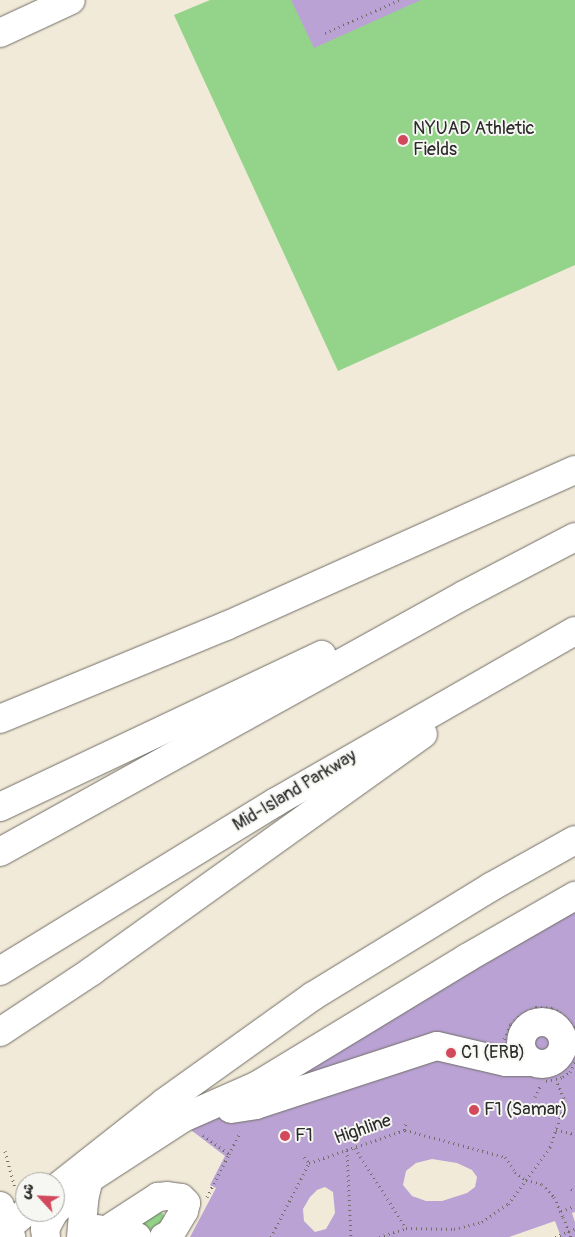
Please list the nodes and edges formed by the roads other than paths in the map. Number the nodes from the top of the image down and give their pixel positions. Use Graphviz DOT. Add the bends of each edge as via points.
graph roads {
  1 [pos="71,0"];
  2 [pos="0,33"];
  3 [pos="575,470"];
  4 [pos="575,537"];
  5 [pos="464,595"];
  6 [pos="575,631"];
  7 [pos="535,652"];
  8 [pos="0,718"];
  9 [pos="0,807"];
  10 [pos="575,840"];
  11 [pos="0,852"];
  12 [pos="575,896"];
  13 [pos="10,965"];
  14 [pos="0,1032"];
  15 [pos="516,1051"];
  16 [pos="183,1118"];
  17 [pos="89,1179"];
  18 [pos="65,1181"];
  19 [pos="65,1202"];
  20 [pos="49,1222"];
  21 [pos="90,1231"];
  22 [pos="46,1237"];
  23 [pos="137,1237"];
  24 [pos="164,1237"];
  1 -- 2 [label="main road"];
  3 -- 8 [label="main road" via="236,622"];
  4 -- 5 [label="main road"];
  5 -- 9 [label="main road" via="276,676"];
  5 -- 11 [label="main road"];
  6 -- 7 [label="main road, Mid-Island Parkway"];
  7 -- 13 [label="main road, Mid-Island Parkway" via="292,793"];
  7 -- 14 [label="main road" via="92,971"];
  10 -- 18 [label="main road" via="313,996 165,1102"];
  12 -- 16 [label="main road" via="258,1085"];
  15 -- 16 [label="main road" via="437,1046 256,1105"];
  16 -- 17 [label="main road"];
  17 -- 19 [label="main road"];
  17 -- 21 [label="main road" via="84,1199"];
  20 -- 22 [label="main road" via="45,1229"];
  21 -- 23 [label="main road"];
  21 -- 24 [label="main road" via="158,1198 181,1198 186,1203 184,1211 170,1234"];
}
